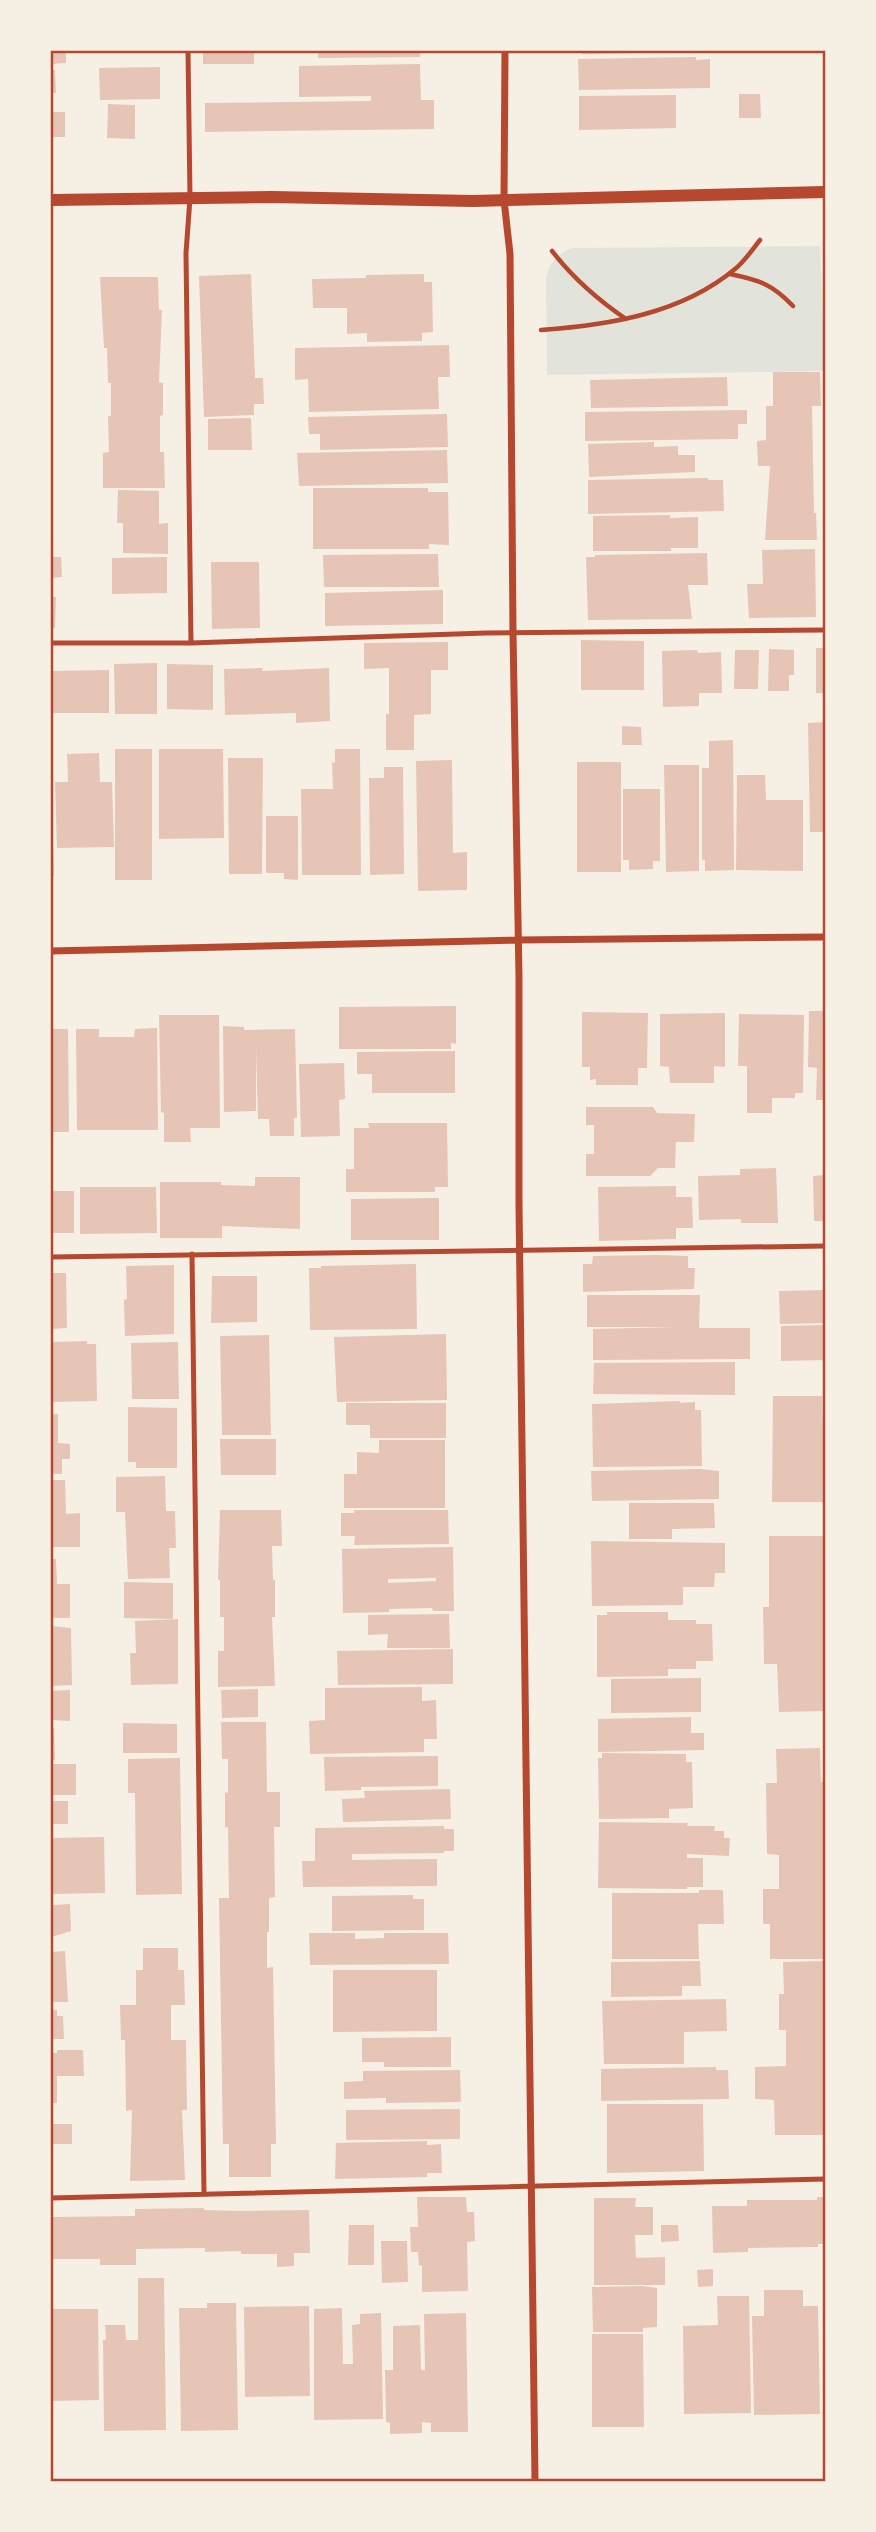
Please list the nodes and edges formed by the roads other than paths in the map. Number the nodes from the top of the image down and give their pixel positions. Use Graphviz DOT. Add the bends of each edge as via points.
graph roads {
  1 [pos="188,51"];
  2 [pos="505,51"];
  3 [pos="825,192"];
  4 [pos="190,198"];
  5 [pos="51,200"];
  6 [pos="505,200"];
  7 [pos="825,630"];
  8 [pos="513,634"];
  9 [pos="51,643"];
  10 [pos="191,643"];
  11 [pos="825,937"];
  12 [pos="518,940"];
  13 [pos="51,951"];
  14 [pos="825,1246"];
  15 [pos="520,1252"];
  16 [pos="191,1254"];
  17 [pos="51,1257"];
  18 [pos="825,2179"];
  19 [pos="531,2186"];
  20 [pos="204,2193"];
  21 [pos="51,2198"];
  22 [pos="535,2481"];
  1 -- 4 [label="lane"];
  2 -- 6 [label="street"];
  3 -- 6 [label="street"];
  4 -- 5 [label="street"];
  4 -- 6 [label="street"];
  4 -- 10 [label="lane" via="186,253"];
  6 -- 8 [label="street" via="510,254"];
  7 -- 8 [label="lane"];
  8 -- 10 [label="lane"];
  8 -- 12 [label="street"];
  9 -- 10 [label="lane"];
  11 -- 12 [label="street"];
  12 -- 13 [label="street"];
  12 -- 15 [label="street"];
  14 -- 15 [label="lane"];
  15 -- 16 [label="lane"];
  15 -- 19 [label="street"];
  16 -- 17 [label="lane"];
  16 -- 20 [label="lane"];
  18 -- 19 [label="lane"];
  19 -- 20 [label="lane"];
  19 -- 22 [label="street"];
  20 -- 21 [label="lane"];
}
